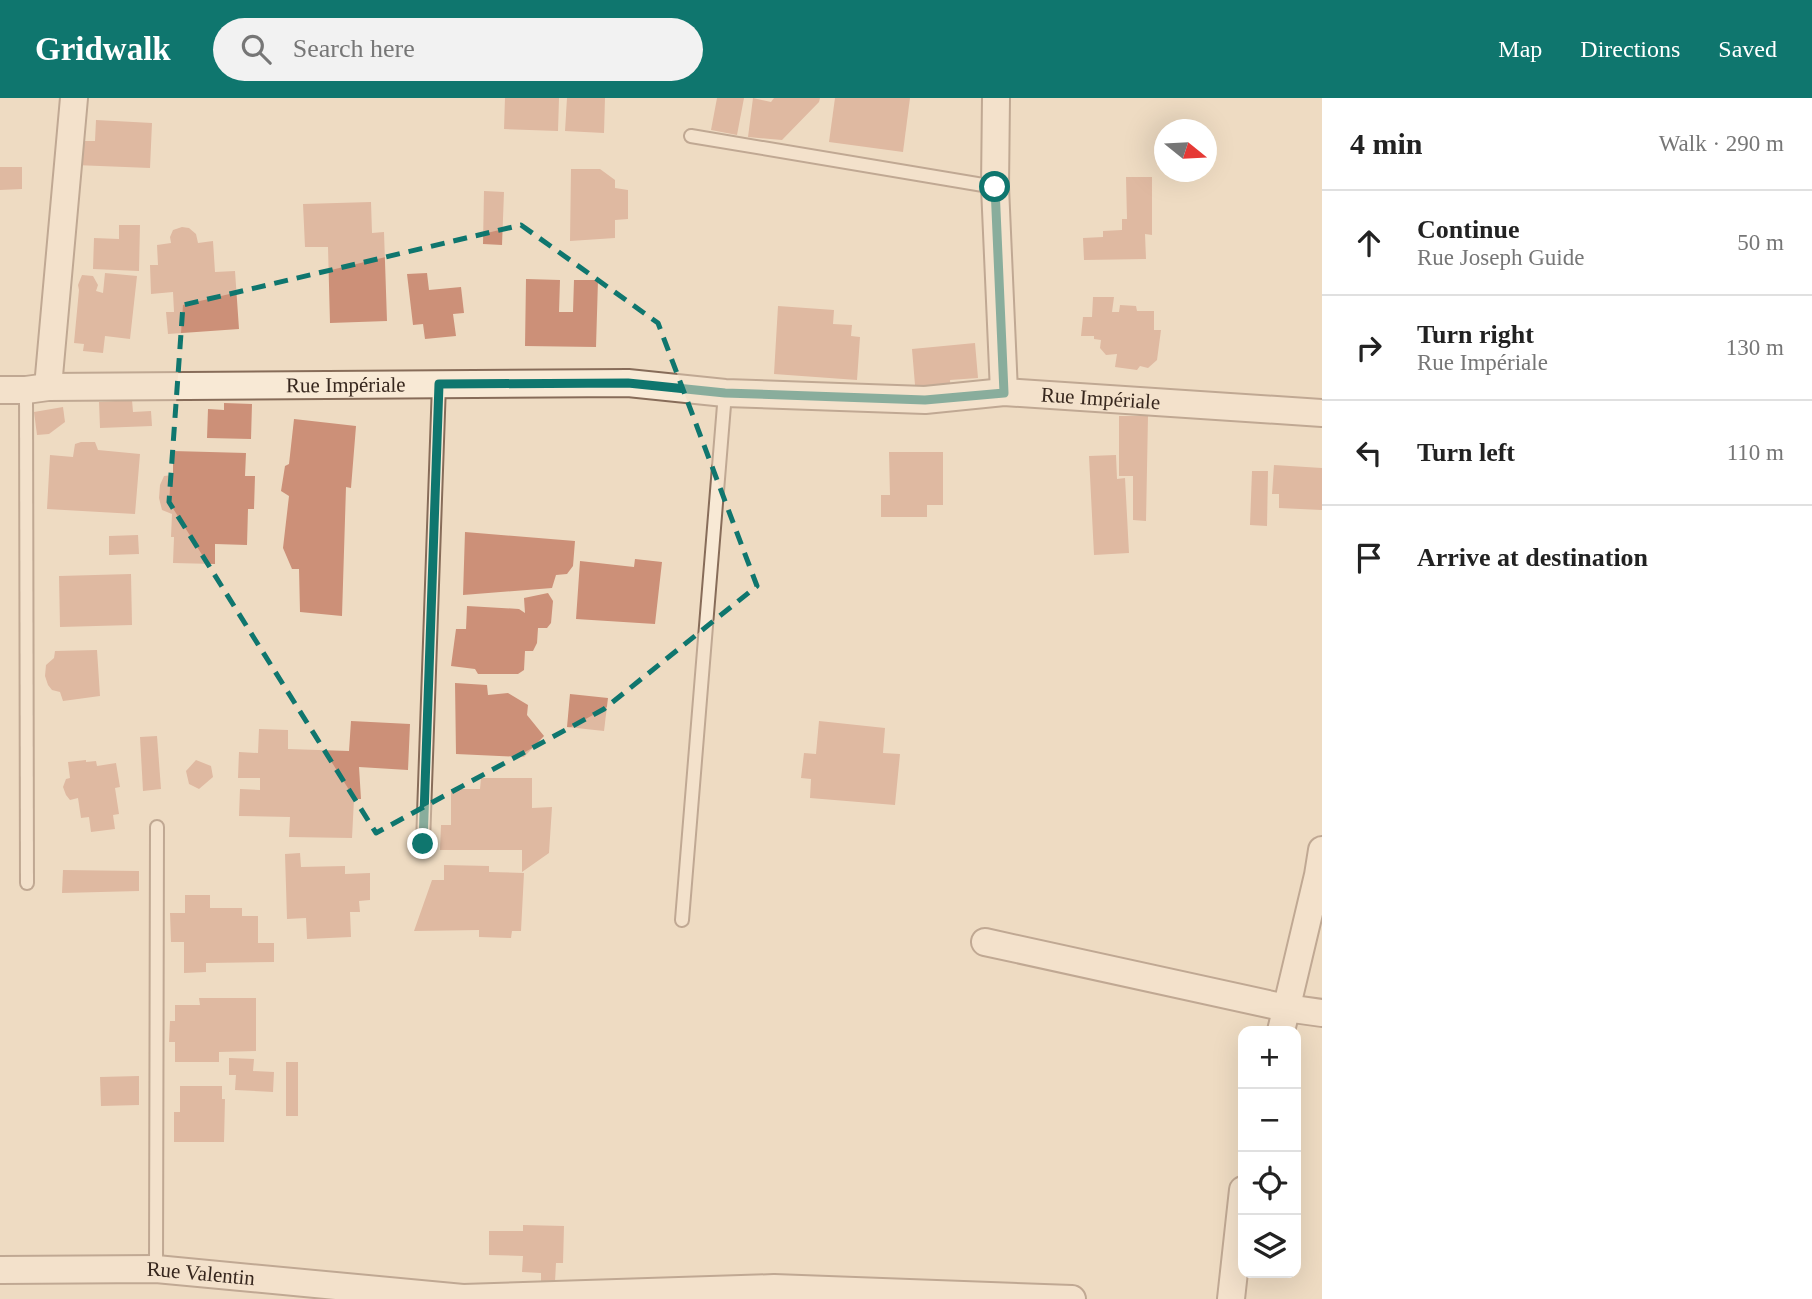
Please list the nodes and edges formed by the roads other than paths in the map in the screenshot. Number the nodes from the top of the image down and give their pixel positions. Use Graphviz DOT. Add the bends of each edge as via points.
graph roads {
  1 [pos="74,98"];
  2 [pos="996,98"];
  3 [pos="691,136"];
  4 [pos="995,187"];
  5 [pos="439,384"];
  6 [pos="25,389"];
  7 [pos="725,393"];
  8 [pos="1004,393"];
  9 [pos="1322,413"];
  10 [pos="157,827"];
  11 [pos="423,844"];
  12 [pos="1322,850"];
  13 [pos="27,883"];
  14 [pos="682,920"];
  15 [pos="985,942"];
  16 [pos="1322,1013"];
  17 [pos="1283,1019"];
  18 [pos="1240,1215"];
  19 [pos="156,1269"];
  20 [pos="0,1270"];
  21 [pos="463,1298"];
  22 [pos="1072,1299"];
  23 [pos="1231,1299"];
  1 -- 6 [label="street"];
  2 -- 4 [label="street"];
  3 -- 4 [label="lane"];
  4 -- 8 [label="street"];
  5 -- 6 [label="street, Rue Impériale"];
  5 -- 7 [label="street, Rue Impériale" via="628,383"];
  5 -- 11 [label="lane"];
  6 -- 13 [label="lane"];
  7 -- 8 [label="street, Rue Impériale" via="925,400"];
  7 -- 14 [label="lane"];
  8 -- 9 [label="street, Rue Impériale"];
  10 -- 19 [label="lane"];
  12 -- 17 [label="street"];
  15 -- 17 [label="street"];
  16 -- 17 [label="street"];
  18 -- 23 [label="street"];
  19 -- 20 [label="street, Rue Valentin"];
  19 -- 21 [label="street, Rue Valentin"];
  21 -- 22 [label="street, Rue Valentin" via="774,1288"];
}
